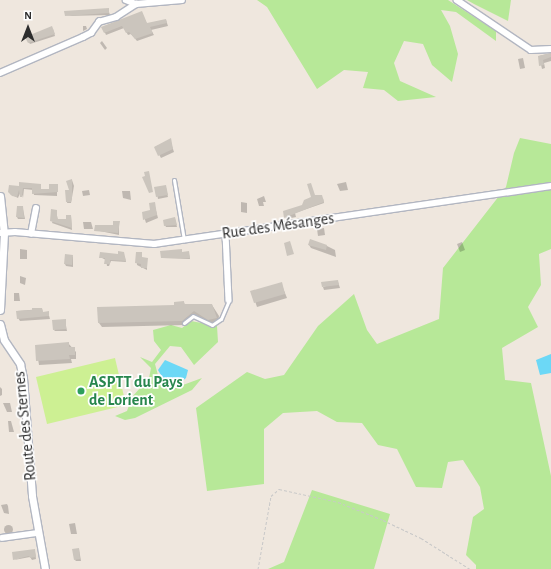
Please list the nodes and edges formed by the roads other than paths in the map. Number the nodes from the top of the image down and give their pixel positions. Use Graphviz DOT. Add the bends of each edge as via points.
graph roads {
  1 [pos="126,0"];
  2 [pos="182,0"];
  3 [pos="457,0"];
  4 [pos="136,4"];
  5 [pos="551,49"];
  6 [pos="0,73"];
  7 [pos="174,180"];
  8 [pos="551,186"];
  9 [pos="0,196"];
  10 [pos="36,208"];
  11 [pos="2,233"];
  12 [pos="31,234"];
  13 [pos="226,234"];
  14 [pos="184,240"];
  15 [pos="1,290"];
  16 [pos="229,300"];
  17 [pos="0,310"];
  18 [pos="184,322"];
  19 [pos="0,324"];
  20 [pos="39,532"];
  21 [pos="2,538"];
  22 [pos="45,569"];
  1 -- 4 [label="street"];
  2 -- 4 [label="street"];
  3 -- 5 [label="street" via="531,50"];
  4 -- 6 [label="street" via="116,17 98,22 91,33 83,38"];
  7 -- 14 [label="lane"];
  8 -- 13 [label="street, Rue des Mésanges"];
  9 -- 11 [label="street"];
  10 -- 12 [label="street"];
  11 -- 12 [label="street, Rue des Mésanges"];
  11 -- 15 [label="street"];
  12 -- 14 [label="street, Rue des Mésanges" via="124,243 154,244"];
  13 -- 14 [label="street, Rue des Mésanges"];
  13 -- 16 [label="street"];
  15 -- 17 [label="street"];
  16 -- 18 [label="lane" via="221,320 212,325 193,316"];
  19 -- 20 [label="street, Route des Sternes" via="4,340 20,364 24,378 30,476"];
  20 -- 21 [label="street"];
  20 -- 22 [label="street, Route des Sternes"];
}
